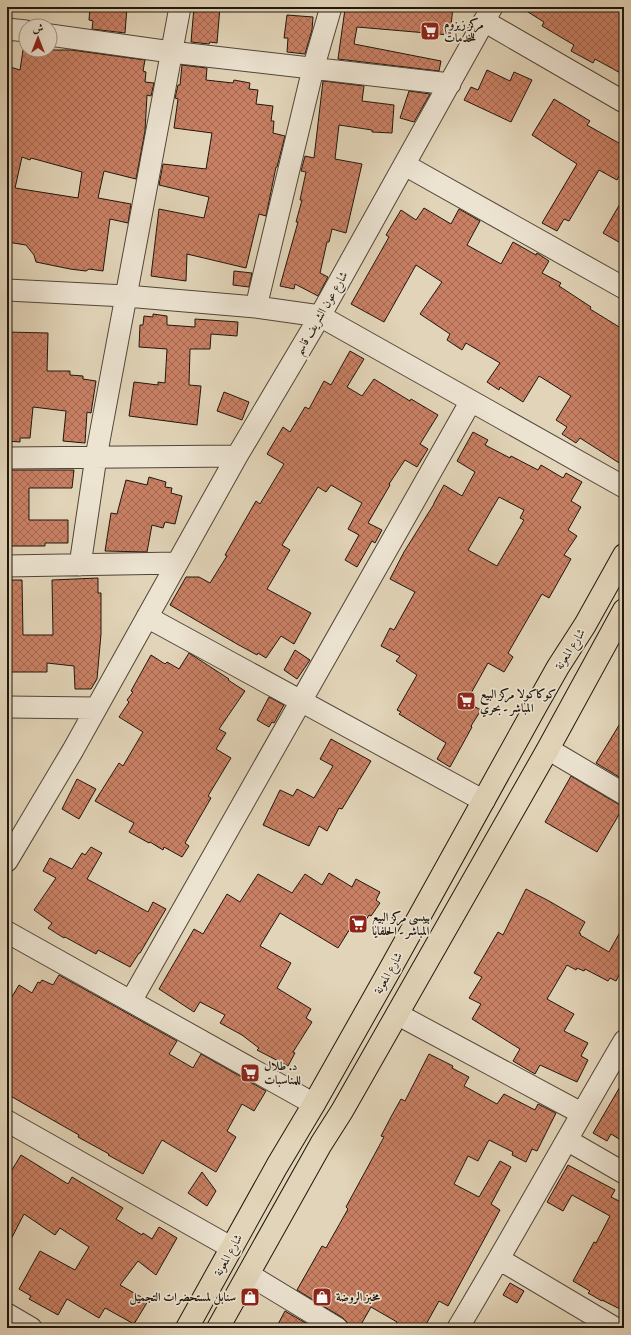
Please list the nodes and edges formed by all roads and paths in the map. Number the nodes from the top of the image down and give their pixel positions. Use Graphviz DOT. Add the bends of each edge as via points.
graph roads {
  1 [pos="180,7"];
  2 [pos="331,7"];
  3 [pos="488,14"];
  4 [pos="7,29"];
  5 [pos="18,30"];
  6 [pos="58,36"];
  7 [pos="172,52"];
  8 [pos="313,69"];
  9 [pos="450,84"];
  10 [pos="624,102"];
  11 [pos="405,165"];
  12 [pos="624,288"];
  13 [pos="7,290"];
  14 [pos="126,296"];
  15 [pos="256,307"];
  16 [pos="320,316"];
  17 [pos="471,401"];
  18 [pos="237,456"];
  19 [pos="96,457"];
  20 [pos="7,458"];
  21 [pos="624,487"];
  22 [pos="624,555"];
  23 [pos="176,563"];
  24 [pos="80,565"];
  25 [pos="7,566"];
  26 [pos="624,610"];
  27 [pos="147,617"];
  28 [pos="301,701"];
  29 [pos="7,707"];
  30 [pos="95,708"];
  31 [pos="548,749"];
  32 [pos="624,794"];
  33 [pos="484,801"];
  34 [pos="7,861"];
  35 [pos="7,932"];
  36 [pos="131,1001"];
  37 [pos="397,1014"];
  38 [pos="624,1041"];
  39 [pos="314,1104"];
  40 [pos="581,1113"];
  41 [pos="7,1121"];
  42 [pos="566,1140"];
  43 [pos="624,1173"];
  44 [pos="232,1248"];
  45 [pos="499,1259"];
  46 [pos="248,1274"];
  47 [pos="7,1314"];
  48 [pos="31,1328"];
  49 [pos="187,1328"];
  50 [pos="218,1328"];
  51 [pos="337,1328"];
  52 [pos="458,1328"];
  53 [pos="615,1328"];
  1 -- 7 [label="street"];
  2 -- 8 [label="street"];
  3 -- 9 [label="street, شارع عون الشريف قاسم"];
  3 -- 10 [label="street"];
  4 -- 5 [label="street"];
  6 -- 7 [label="street"];
  7 -- 8 [label="street"];
  7 -- 14 [label="street"];
  8 -- 9 [label="street"];
  8 -- 15 [label="street"];
  9 -- 11 [label="street, شارع عون الشريف قاسم"];
  11 -- 12 [label="street"];
  11 -- 16 [label="street, شارع عون الشريف قاسم"];
  13 -- 14 [label="street"];
  14 -- 15 [label="street"];
  14 -- 19 [label="street"];
  15 -- 16 [label="street"];
  16 -- 17 [label="street"];
  16 -- 18 [label="street, شارع عون الشريف قاسم"];
  17 -- 21 [label="street"];
  17 -- 28 [label="street"];
  18 -- 19 [label="street"];
  18 -- 23 [label="street, شارع عون الشريف قاسم"];
  19 -- 20 [label="street"];
  19 -- 24 [label="street"];
  22 -- 33 [label="highway, شارع المعونة"];
  23 -- 24 [label="street"];
  23 -- 27 [label="street, شارع عون الشريف قاسم"];
  24 -- 25 [label="street"];
  26 -- 31 [label="highway"];
  27 -- 28 [label="street"];
  27 -- 30 [label="street, شارع عون الشريف قاسم"];
  28 -- 33 [label="street"];
  28 -- 36 [label="street"];
  29 -- 30 [label="street"];
  30 -- 34 [label="street, شارع عون الشريف قاسم"];
  31 -- 32 [label="street"];
  31 -- 37 [label="highway"];
  33 -- 39 [label="highway, شارع المعونة"];
  35 -- 36 [label="street"];
  36 -- 39 [label="street"];
  37 -- 40 [label="street"];
  37 -- 46 [label="highway"];
  38 -- 40 [label="street"];
  39 -- 44 [label="highway, شارع المعونة"];
  40 -- 42 [label="street"];
  41 -- 44 [label="street"];
  42 -- 43 [label="street"];
  42 -- 45 [label="street"];
  44 -- 49 [label="highway, شارع المعونة"];
  45 -- 52 [label="street"];
  45 -- 53 [label="street"];
  46 -- 50 [label="highway"];
  46 -- 51 [label="street"];
  47 -- 48 [label="street"];
}
